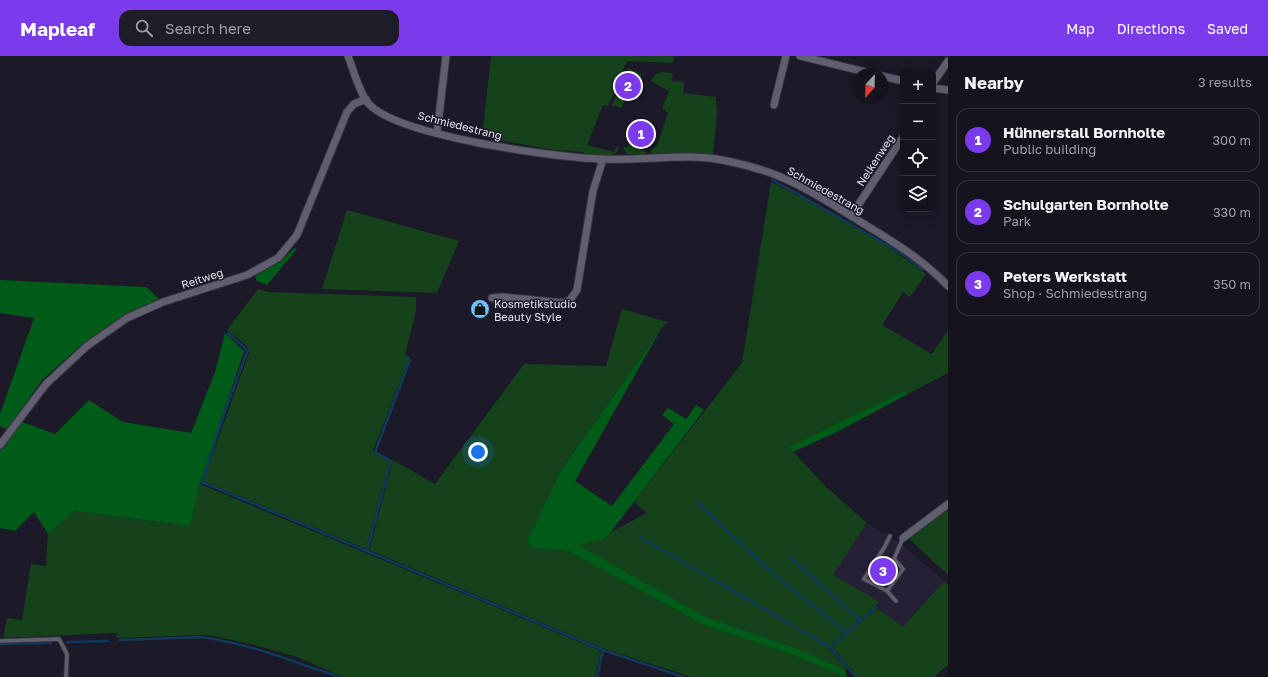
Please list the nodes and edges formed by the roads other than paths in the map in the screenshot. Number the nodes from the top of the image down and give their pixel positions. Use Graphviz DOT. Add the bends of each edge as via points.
graph roads {
  1 [pos="348,56"];
  2 [pos="446,56"];
  3 [pos="786,56"];
  4 [pos="802,56"];
  5 [pos="948,61"];
  6 [pos="852,68"];
  7 [pos="888,77"];
  8 [pos="936,79"];
  9 [pos="900,80"];
  10 [pos="936,88"];
  11 [pos="948,90"];
  12 [pos="366,99"];
  13 [pos="774,105"];
  14 [pos="438,133"];
  15 [pos="901,140"];
  16 [pos="602,160"];
  17 [pos="851,216"];
  18 [pos="948,286"];
  19 [pos="492,298"];
  20 [pos="0,445"];
  21 [pos="948,504"];
  22 [pos="890,536"];
  23 [pos="903,538"];
  24 [pos="887,591"];
  25 [pos="896,601"];
  26 [pos="0,641"];
  27 [pos="66,677"];
  1 -- 12 [label="street, Schmiedestrang"];
  2 -- 14 [label="street"];
  3 -- 13 [label="street"];
  4 -- 6 [label="street"];
  5 -- 8 [label="street"];
  7 -- 9 [label="street"];
  10 -- 11 [label="street"];
  12 -- 14 [label="street, Schmiedestrang" via="385,115"];
  12 -- 20 [label="street, Reitweg" via="354,104 347,112 296,235 278,258 246,275 163,302 127,318 87,346 46,384"];
  14 -- 16 [label="street, Schmiedestrang" via="504,148"];
  15 -- 17 [label="street, Nelkenweg"];
  16 -- 17 [label="street, Schmiedestrang" via="720,160 768,172 795,183"];
  16 -- 19 [label="street" via="593,190 577,290 570,300 564,303"];
  17 -- 18 [label="street, Schmiedestrang" via="912,253"];
  21 -- 23 [label="street"];
  22 -- 24 [label="lane" via="864,579"];
  23 -- 24 [label="lane" via="894,559 903,569"];
  24 -- 25 [label="lane"];
  26 -- 27 [label="lane" via="58,639 67,654"];
}
